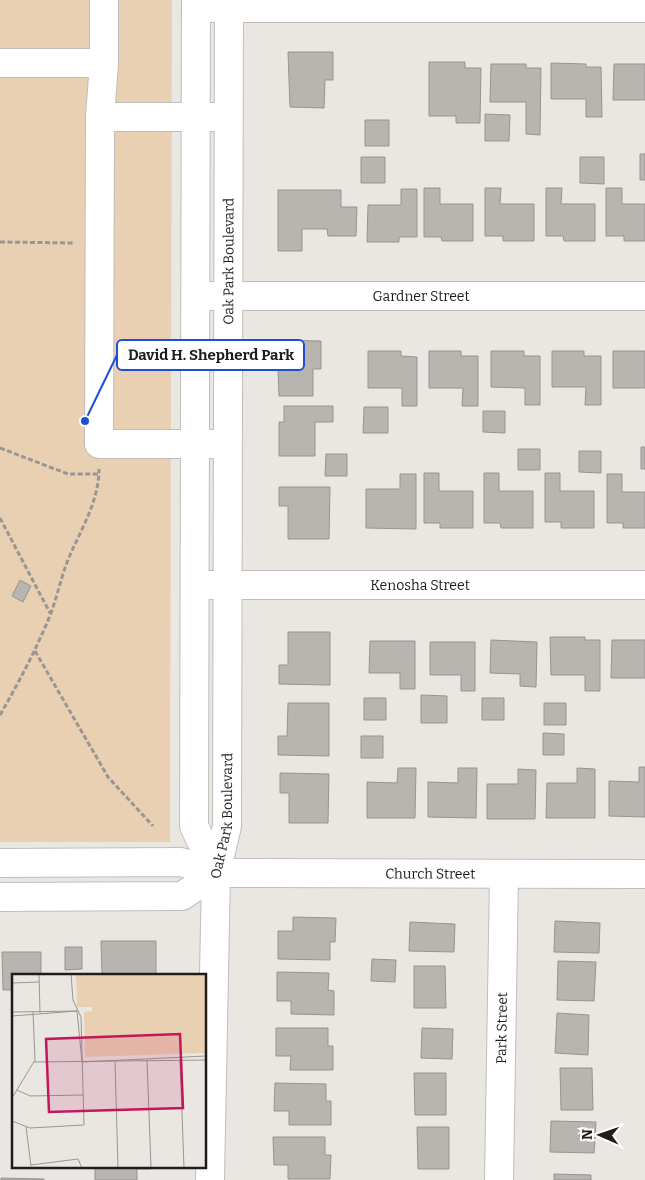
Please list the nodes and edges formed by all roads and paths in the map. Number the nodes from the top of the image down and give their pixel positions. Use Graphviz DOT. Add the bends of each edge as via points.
graph roads {
  1 [pos="104,0"];
  2 [pos="196,4"];
  3 [pos="229,4"];
  4 [pos="645,8"];
  5 [pos="0,63"];
  6 [pos="104,63"];
  7 [pos="100,117"];
  8 [pos="196,117"];
  9 [pos="230,117"];
  10 [pos="0,242"];
  11 [pos="99,243"];
  12 [pos="195,296"];
  13 [pos="228,296"];
  14 [pos="645,296"];
  15 [pos="99,444"];
  16 [pos="195,444"];
  17 [pos="228,444"];
  18 [pos="0,448"];
  19 [pos="99,474"];
  20 [pos="0,518"];
  21 [pos="195,585"];
  22 [pos="228,585"];
  23 [pos="645,586"];
  24 [pos="50,614"];
  25 [pos="35,650"];
  26 [pos="0,715"];
  27 [pos="153,826"];
  28 [pos="58,862"];
  29 [pos="0,863"];
  30 [pos="216,873"];
  31 [pos="504,874"];
  32 [pos="645,874"];
  33 [pos="58,896"];
  34 [pos="0,897"];
  35 [pos="210,1180"];
  36 [pos="499,1180"];
  1 -- 6 [label="street"];
  2 -- 3 [label="street"];
  2 -- 8 [label="street, Oak Park Boulevard"];
  3 -- 4 [label="street"];
  3 -- 9 [label="street, Oak Park Boulevard"];
  5 -- 6 [label="street"];
  6 -- 7 [label="street"];
  7 -- 8 [label="street"];
  7 -- 11 [label="street"];
  8 -- 9 [label="street"];
  8 -- 12 [label="street, Oak Park Boulevard"];
  9 -- 13 [label="street, Oak Park Boulevard"];
  10 -- 11 [label="path"];
  11 -- 15 [label="street"];
  12 -- 13 [label="street, Gardner Street"];
  12 -- 16 [label="street, Oak Park Boulevard"];
  13 -- 14 [label="street, Gardner Street"];
  13 -- 17 [label="street, Oak Park Boulevard"];
  15 -- 16 [label="street"];
  15 -- 19 [label="path"];
  16 -- 17 [label="street"];
  16 -- 21 [label="street, Oak Park Boulevard"];
  17 -- 22 [label="street, Oak Park Boulevard"];
  18 -- 19 [label="path" via="68,474"];
  19 -- 24 [label="path" via="83,531 70,556"];
  20 -- 24 [label="path"];
  21 -- 22 [label="street, Kenosha Street"];
  21 -- 30 [label="street, Oak Park Boulevard" via="194,826"];
  22 -- 23 [label="street, Kenosha Street"];
  22 -- 30 [label="street, Oak Park Boulevard" via="227,826"];
  24 -- 25 [label="path"];
  25 -- 26 [label="path"];
  25 -- 27 [label="path" via="108,777"];
  28 -- 29 [label="street, Church Street"];
  28 -- 30 [label="street, Church Street" via="181,862"];
  28 -- 33 [label="street"];
  30 -- 31 [label="street, Church Street"];
  30 -- 33 [label="street" via="182,896"];
  30 -- 35 [label="street"];
  31 -- 32 [label="street, Church Street"];
  31 -- 36 [label="street, Park Street"];
  33 -- 34 [label="street"];
}
